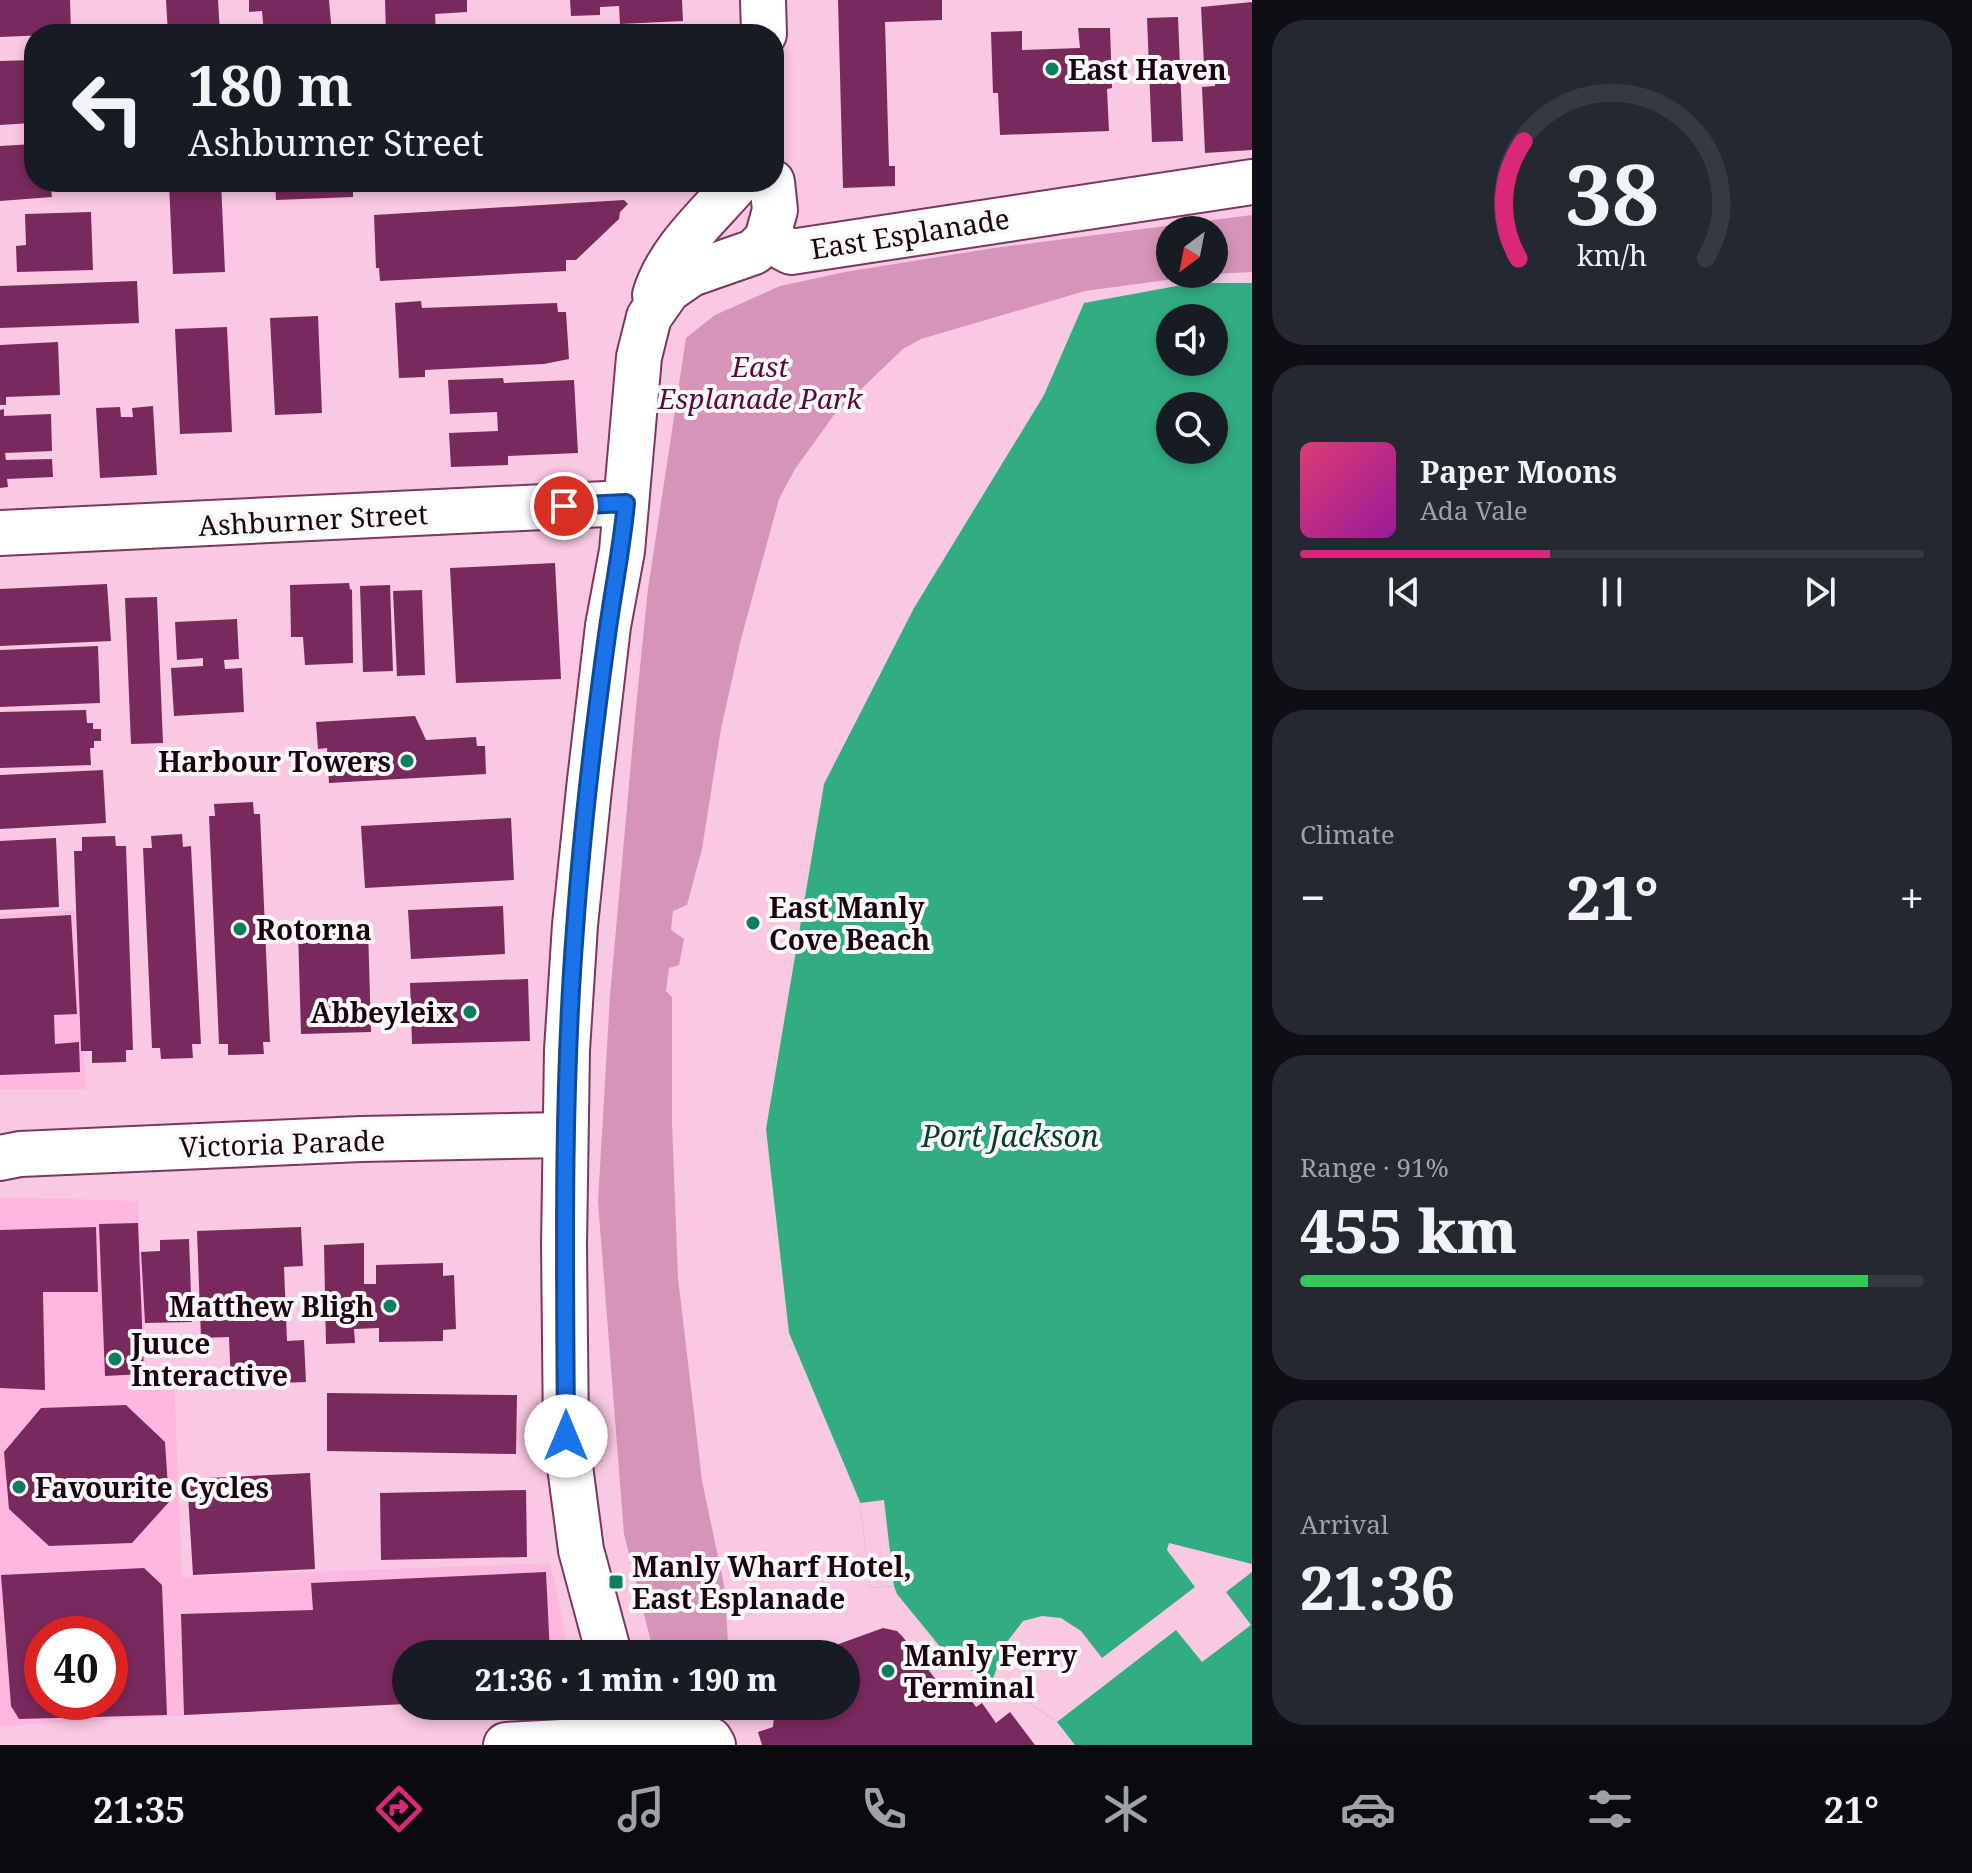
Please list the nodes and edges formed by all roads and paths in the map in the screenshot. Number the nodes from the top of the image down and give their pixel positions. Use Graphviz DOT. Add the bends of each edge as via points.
graph roads {
  1 [pos="763,0"];
  2 [pos="764,24"];
  3 [pos="1252,182"];
  4 [pos="729,192"];
  5 [pos="773,192"];
  6 [pos="767,239"];
  7 [pos="649,317"];
  8 [pos="626,503"];
  9 [pos="0,533"];
  10 [pos="565,1135"];
  11 [pos="0,1158"];
  12 [pos="605,1640"];
  13 [pos="637,1730"];
  14 [pos="506,1745"];
  15 [pos="713,1745"];
  1 -- 2 [label="street"];
  3 -- 6 [label="street, East Esplanade" via="791,252"];
  4 -- 7 [label="street" via="677,252 659,281"];
  5 -- 6 [label="street" via="775,210"];
  6 -- 7 [label="street, East Esplanade" via="754,252 691,274 668,290"];
  7 -- 8 [label="street, East Esplanade" via="639,357"];
  8 -- 9 [label="street, Ashburner Street"];
  8 -- 10 [label="street, East Esplanade" via="575,925"];
  10 -- 11 [label="street, Victoria Parade" via="361,1139"];
  10 -- 12 [label="street, East Esplanade" via="566,1436 581,1550"];
  13 -- 14 [label="street"];
  13 -- 15 [label="street" via="696,1733"];
}
